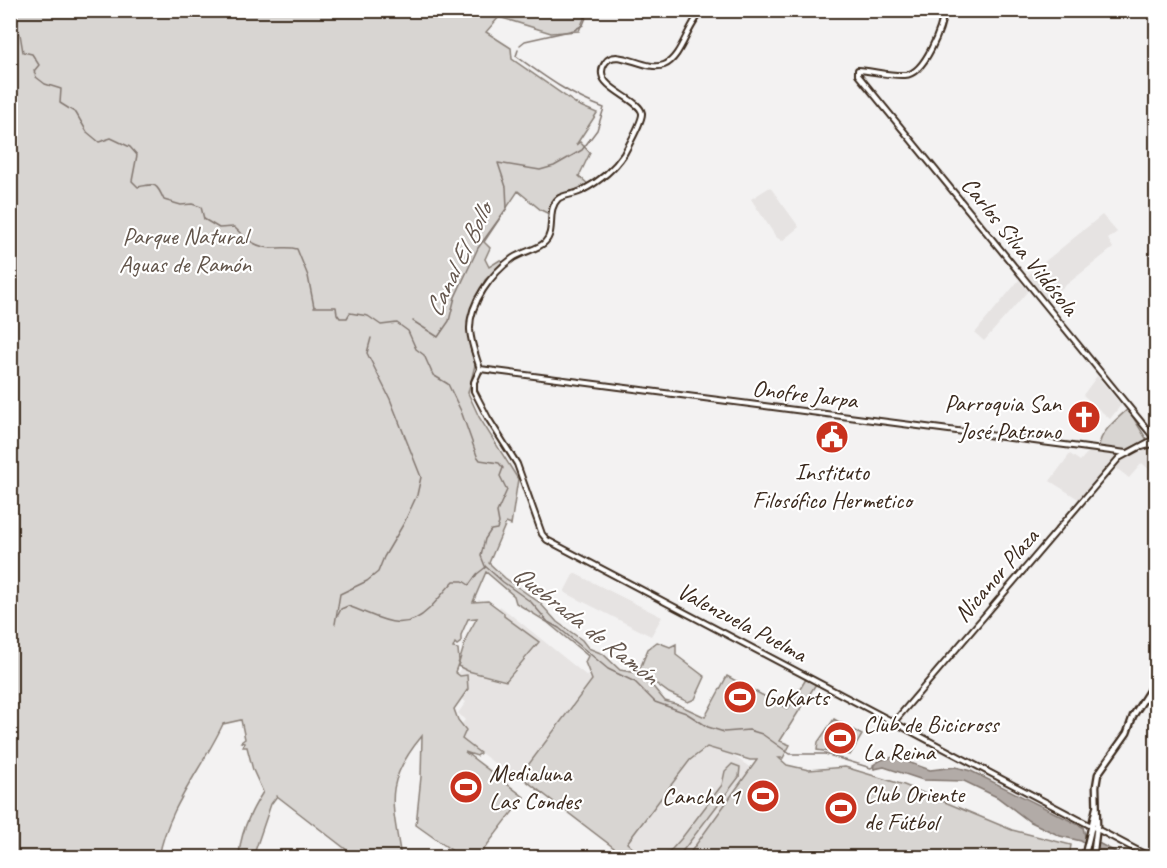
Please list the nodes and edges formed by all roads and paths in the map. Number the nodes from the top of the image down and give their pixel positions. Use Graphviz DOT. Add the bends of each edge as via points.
graph roads {
  1 [pos="704,10"];
  2 [pos="944,10"];
  3 [pos="480,369"];
  4 [pos="1156,442"];
  5 [pos="1126,453"];
  6 [pos="1156,675"];
  7 [pos="894,722"];
  8 [pos="1096,804"];
  9 [pos="1091,825"];
  10 [pos="1097,829"];
  11 [pos="1084,855"];
  12 [pos="1093,856"];
  13 [pos="1152,858"];
  1 -- 3 [label="street" via="668,63 648,66 622,57 604,64 605,80 639,106 640,121 612,168 583,190 556,201 545,243 513,258 487,285 470,323"];
  2 -- 4 [label="street, Carlos Silva Vildósola" via="934,42 915,72 902,75 858,69 859,77"];
  3 -- 5 [label="street, Onofre Jarpa"];
  3 -- 7 [label="street, Valenzuela Puelma" via="474,391 517,464 547,540"];
  4 -- 5 [label="street"];
  5 -- 7 [label="street, Nicanor Plaza"];
  6 -- 8 [label="main road" via="1126,733 1100,771"];
  7 -- 9 [label="street, Valenzuela Puelma"];
  8 -- 9 [label="main road"];
  8 -- 10 [label="main road"];
  9 -- 10 [label="street, Valenzuela Puelma"];
  9 -- 11 [label="main road"];
  10 -- 12 [label="main road"];
  10 -- 13 [label="street, Valenzuela Puelma"];
}
